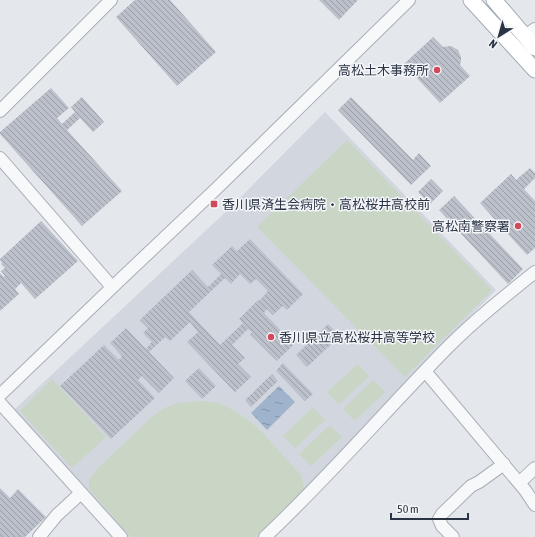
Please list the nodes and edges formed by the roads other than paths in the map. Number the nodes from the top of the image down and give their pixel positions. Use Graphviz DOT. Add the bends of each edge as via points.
graph roads {
  1 [pos="409,0"];
  2 [pos="471,0"];
  3 [pos="494,0"];
  4 [pos="105,2"];
  5 [pos="530,32"];
  6 [pos="535,48"];
  7 [pos="523,58"];
  8 [pos="535,70"];
  9 [pos="0,112"];
  10 [pos="0,158"];
  11 [pos="535,272"];
  12 [pos="112,288"];
  13 [pos="425,372"];
  14 [pos="0,395"];
  15 [pos="0,403"];
  16 [pos="504,464"];
  17 [pos="535,468"];
  18 [pos="519,483"];
  19 [pos="81,493"];
  20 [pos="535,505"];
  21 [pos="39,537"];
  22 [pos="121,537"];
  23 [pos="265,537"];
  24 [pos="453,537"];
  1 -- 12 [label="street"];
  2 -- 7 [label="main road"];
  3 -- 5 [label="main road"];
  4 -- 9 [label="street"];
  5 -- 6 [label="main road"];
  6 -- 7 [label="main road"];
  7 -- 8 [label="main road"];
  10 -- 12 [label="street"];
  11 -- 13 [label="street" via="483,314"];
  12 -- 14 [label="street"];
  13 -- 16 [label="street"];
  13 -- 23 [label="street"];
  15 -- 19 [label="street"];
  16 -- 18 [label="street"];
  16 -- 24 [label="street" via="471,486 442,514 439,519 442,526"];
  17 -- 18 [label="street"];
  18 -- 20 [label="street"];
  19 -- 21 [label="street" via="56,515"];
  19 -- 22 [label="street"];
}
